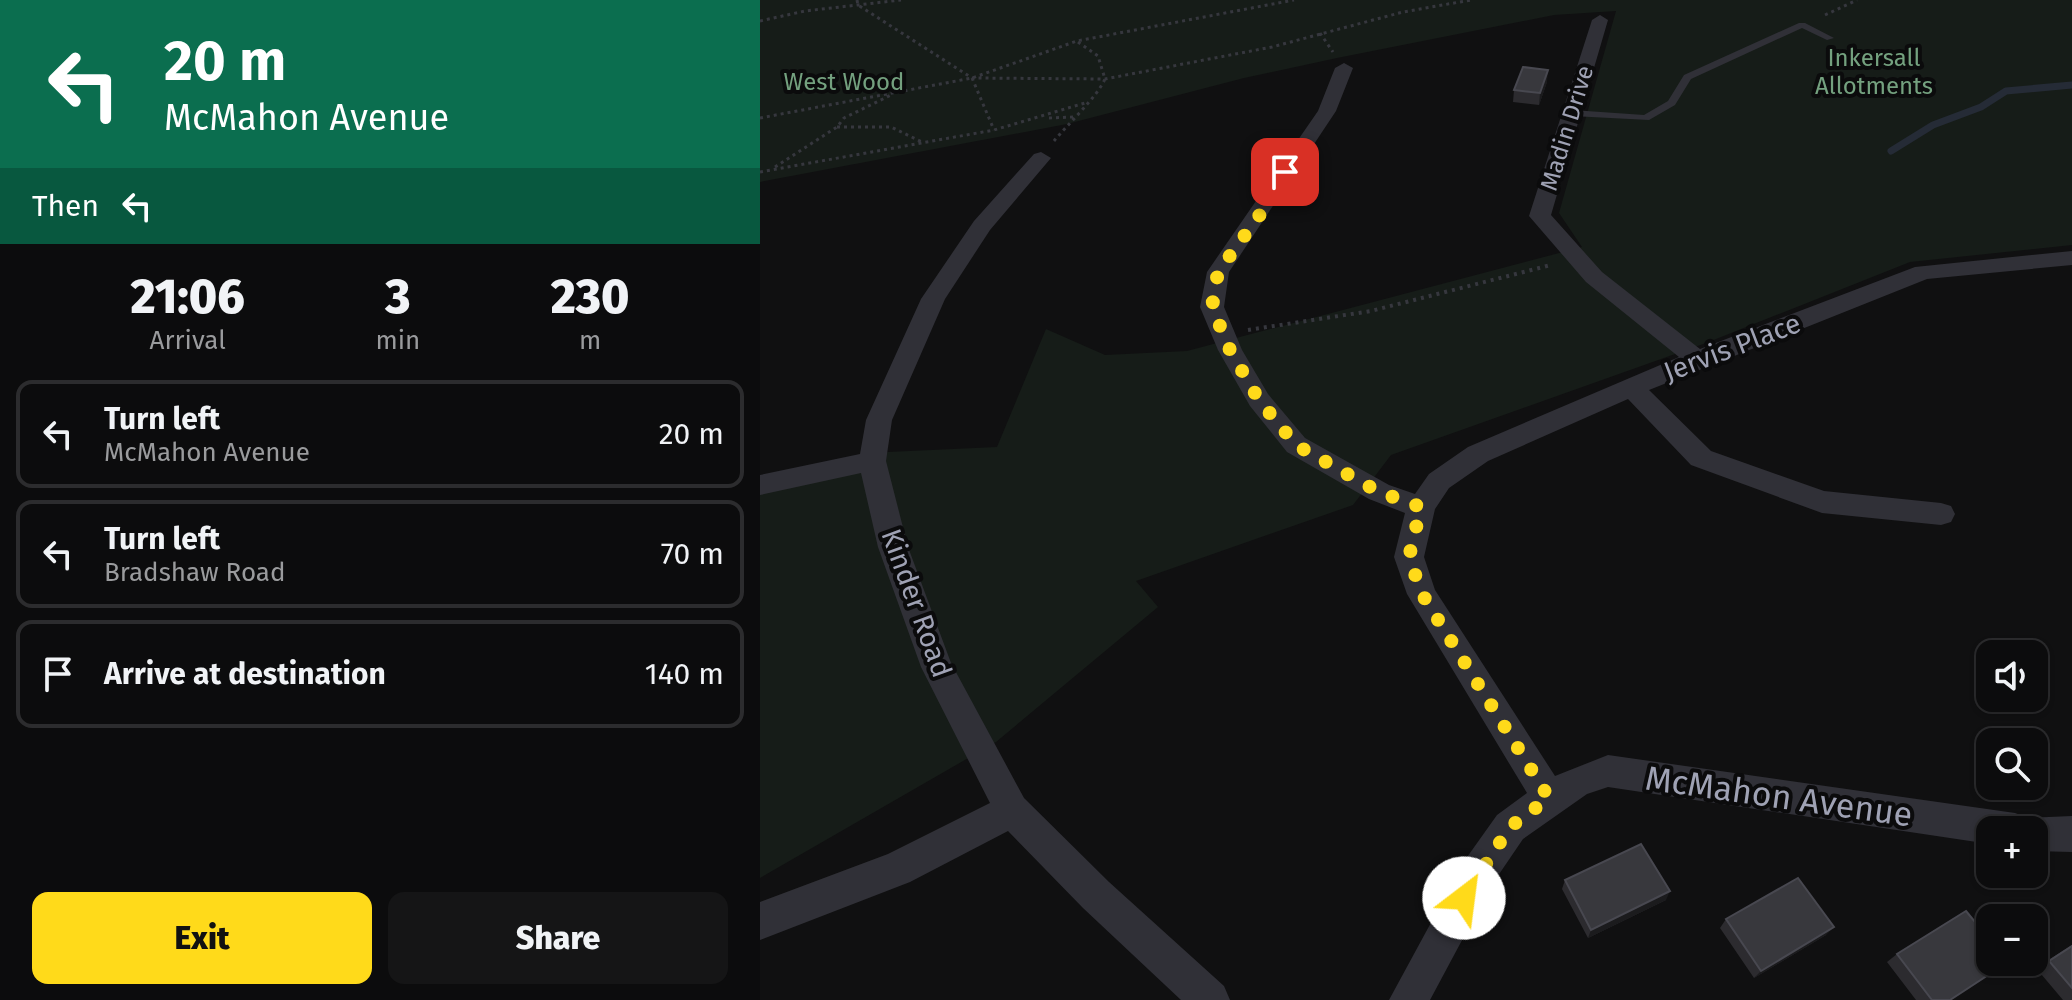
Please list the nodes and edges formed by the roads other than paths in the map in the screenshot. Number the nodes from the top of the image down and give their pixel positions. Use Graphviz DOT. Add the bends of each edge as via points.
graph roads {
  1 [pos="1600,20"];
  2 [pos="1830,38"];
  3 [pos="1344,68"];
  4 [pos="1572,113"];
  5 [pos="1041,158"];
  6 [pos="2072,258"];
  7 [pos="1697,359"];
  8 [pos="1631,387"];
  9 [pos="872,461"];
  10 [pos="760,485"];
  11 [pos="1421,507"];
  12 [pos="1941,514"];
  13 [pos="1549,798"];
  14 [pos="1012,810"];
  15 [pos="1976,824"];
  16 [pos="2048,833"];
  17 [pos="2072,834"];
  18 [pos="760,921"];
  19 [pos="1210,1000"];
  20 [pos="1409,1000"];
  1 -- 4 [label="street, Madin Drive"];
  2 -- 4 [label="lane" via="1802,25 1687,77 1672,103 1646,118"];
  3 -- 11 [label="street" via="1327,111 1218,272 1212,307 1259,400 1296,445 1379,492"];
  4 -- 7 [label="street, Madin Drive" via="1540,216 1594,277"];
  5 -- 9 [label="street, Kinder Road" via="982,226 933,299 879,420"];
  6 -- 7 [label="street, Jervis Place" via="1923,272"];
  7 -- 8 [label="street, Jervis Place"];
  8 -- 11 [label="street, Jervis Place" via="1478,454 1439,481"];
  8 -- 12 [label="street" via="1701,458 1822,502"];
  9 -- 10 [label="street"];
  9 -- 14 [label="street, Kinder Road" via="893,547 937,667"];
  11 -- 13 [label="street" via="1409,557 1422,594"];
  13 -- 15 [label="street, McMahon Avenue" via="1608,771"];
  13 -- 20 [label="street, McMahon Avenue" via="1502,838"];
  14 -- 18 [label="street" via="897,869"];
  14 -- 19 [label="street, Kinder Road"];
  16 -- 17 [label="street"];
}
